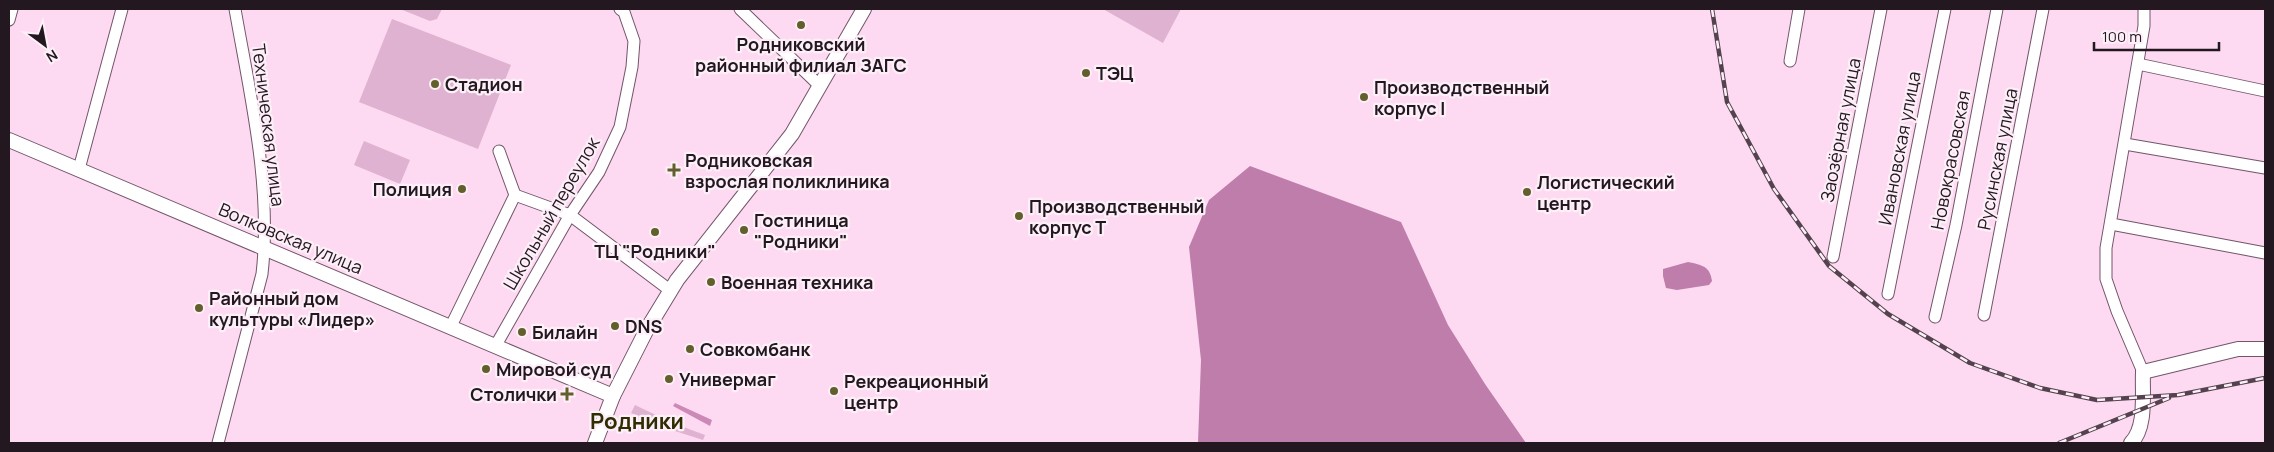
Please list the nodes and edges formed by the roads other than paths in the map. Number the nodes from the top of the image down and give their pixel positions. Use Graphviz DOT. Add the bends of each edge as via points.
graph roads {
  1 [pos="12,9"];
  2 [pos="122,9"];
  3 [pos="235,9"];
  4 [pos="620,9"];
  5 [pos="740,9"];
  6 [pos="864,9"];
  7 [pos="1799,9"];
  8 [pos="1881,9"];
  9 [pos="1945,9"];
  10 [pos="1997,9"];
  11 [pos="2044,9"];
  12 [pos="2144,9"];
  13 [pos="9,20"];
  14 [pos="1790,61"];
  15 [pos="2138,64"];
  16 [pos="820,86"];
  17 [pos="2265,91"];
  18 [pos="9,140"];
  19 [pos="2125,144"];
  20 [pos="499,150"];
  21 [pos="2265,168"];
  22 [pos="80,169"];
  23 [pos="515,195"];
  24 [pos="570,215"];
  25 [pos="2111,224"];
  26 [pos="265,246"];
  27 [pos="2265,253"];
  28 [pos="1833,257"];
  29 [pos="671,292"];
  30 [pos="1888,294"];
  31 [pos="1984,315"];
  32 [pos="1935,317"];
  33 [pos="451,326"];
  34 [pos="496,345"];
  35 [pos="2265,349"];
  36 [pos="2143,372"];
  37 [pos="613,396"];
  38 [pos="218,443"];
  39 [pos="595,443"];
  40 [pos="2131,443"];
  1 -- 13 [label="street"];
  2 -- 22 [label="street"];
  3 -- 26 [label="street, Техническая улица" via="260,167"];
  4 -- 24 [label="street, Школьный переулок" via="634,41 620,127 599,172"];
  5 -- 16 [label="street"];
  6 -- 16 [label="main road"];
  7 -- 14 [label="street"];
  8 -- 28 [label="street, Заозёрная улица"];
  9 -- 30 [label="street, Ивановская улица"];
  10 -- 32 [label="street, Новокрасовская"];
  11 -- 31 [label="street, Русинская улица"];
  12 -- 15 [label="street"];
  15 -- 17 [label="street"];
  15 -- 19 [label="street"];
  16 -- 29 [label="main road" via="792,134"];
  18 -- 22 [label="main road, Волковская улица"];
  19 -- 21 [label="street"];
  19 -- 25 [label="street"];
  20 -- 23 [label="street"];
  22 -- 26 [label="main road, Волковская улица"];
  23 -- 24 [label="street"];
  23 -- 33 [label="street"];
  24 -- 29 [label="street"];
  24 -- 34 [label="street, Школьный переулок"];
  25 -- 27 [label="street"];
  25 -- 36 [label="street" via="2106,248 2106,279"];
  26 -- 33 [label="main road, Волковская улица"];
  26 -- 38 [label="street, Техническая улица" via="262,274"];
  29 -- 37 [label="main road" via="646,331"];
  33 -- 34 [label="main road, Волковская улица"];
  34 -- 37 [label="main road, Волковская улица"];
  35 -- 36 [label="main road" via="2238,349"];
  36 -- 40 [label="main road" via="2141,423"];
  37 -- 39 [label="main road"];
}
